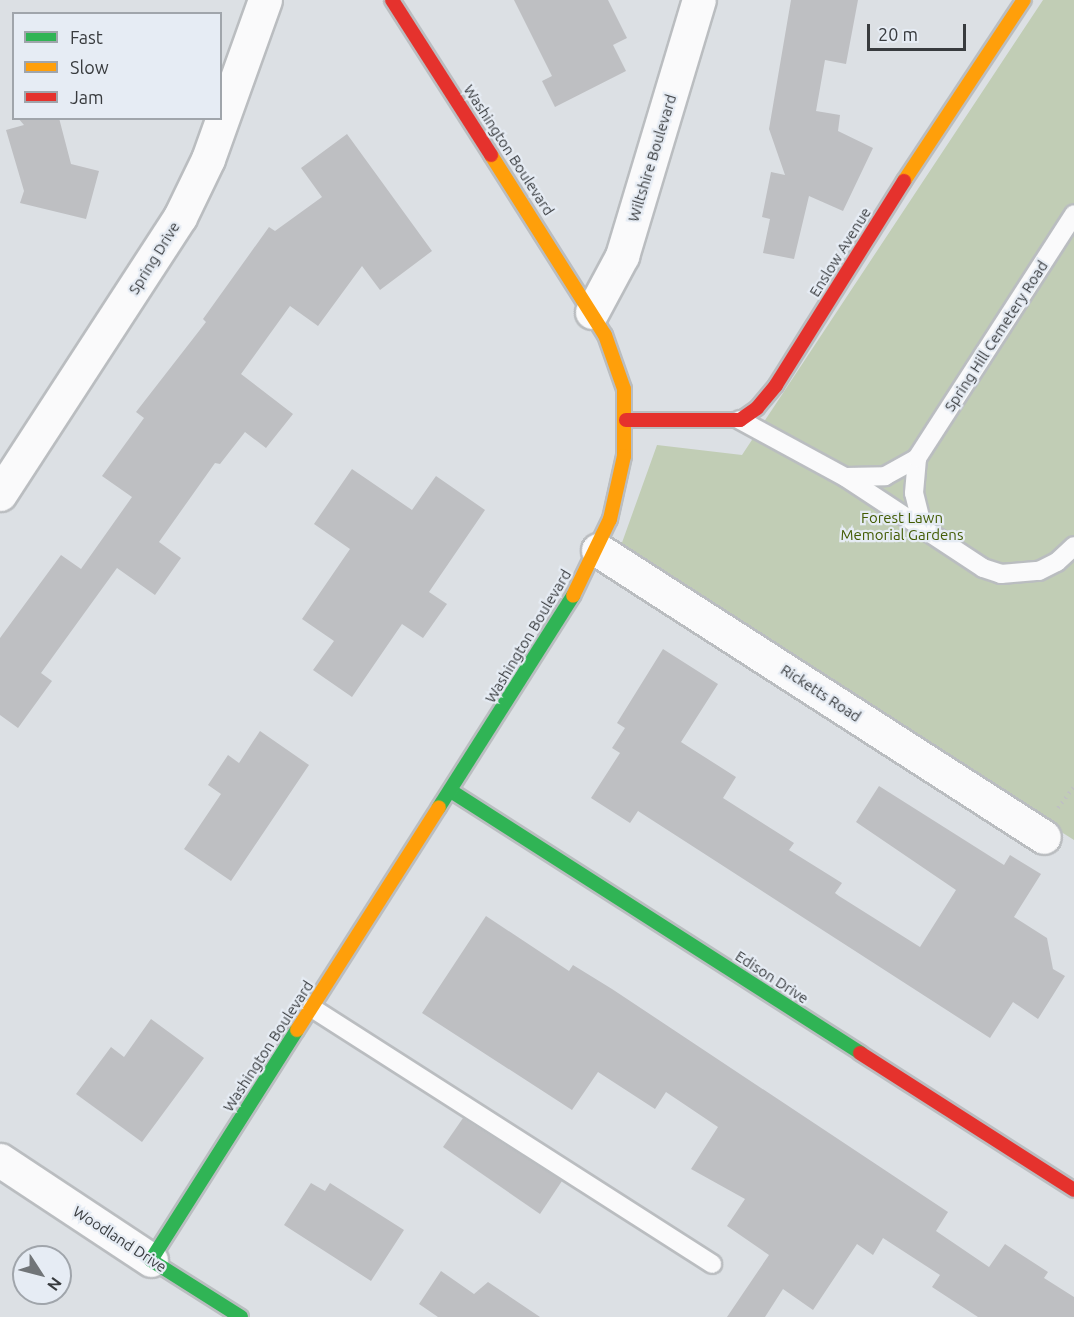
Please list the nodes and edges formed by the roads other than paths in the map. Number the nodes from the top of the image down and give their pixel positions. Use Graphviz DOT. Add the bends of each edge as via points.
graph roads {
  1 [pos="265,0"];
  2 [pos="392,0"];
  3 [pos="699,0"];
  4 [pos="1024,0"];
  5 [pos="222,120"];
  6 [pos="222,120"];
  7 [pos="1074,214"];
  8 [pos="592,312"];
  9 [pos="626,420"];
  10 [pos="740,420"];
  11 [pos="917,458"];
  12 [pos="845,477"];
  13 [pos="0,494"];
  14 [pos="923,529"];
  15 [pos="1074,546"];
  16 [pos="598,550"];
  17 [pos="452,791"];
  18 [pos="1044,837"];
  19 [pos="312,1008"];
  20 [pos="0,1160"];
  21 [pos="1074,1190"];
  22 [pos="151,1260"];
  23 [pos="712,1264"];
  24 [pos="241,1317"];
  1 -- 6 [label="street, Spring Drive"];
  2 -- 8 [label="street, Washington Boulevard"];
  3 -- 8 [label="street, Wiltshire Boulevard" via="622,256"];
  4 -- 10 [label="street, Enslow Avenue" via="899,188 776,385"];
  5 -- 13 [label="street, Spring Drive" via="180,217"];
  7 -- 11 [label="lane, Spring Hill Cemetery Road"];
  8 -- 9 [label="street, Washington Boulevard" via="617,363"];
  9 -- 10 [label="street"];
  9 -- 16 [label="street, Washington Boulevard" via="620,486"];
  10 -- 12 [label="lane, Spring Hill Cemetery Road"];
  11 -- 12 [label="lane, Spring Hill Cemetery Road" via="885,476"];
  11 -- 14 [label="lane, Spring Hill Cemetery Road" via="914,493"];
  12 -- 14 [label="lane, Spring Hill Cemetery Road"];
  14 -- 15 [label="lane, Spring Hill Cemetery Road" via="983,568 1001,574 1039,571 1058,562"];
  16 -- 17 [label="street, Washington Boulevard"];
  16 -- 18 [label="street, Ricketts Road"];
  17 -- 19 [label="street, Washington Boulevard"];
  17 -- 21 [label="street, Edison Drive"];
  19 -- 22 [label="street, Washington Boulevard"];
  19 -- 23 [label="lane"];
  20 -- 22 [label="street, Woodland Drive"];
  22 -- 24 [label="street, Woodland Drive"];
}
